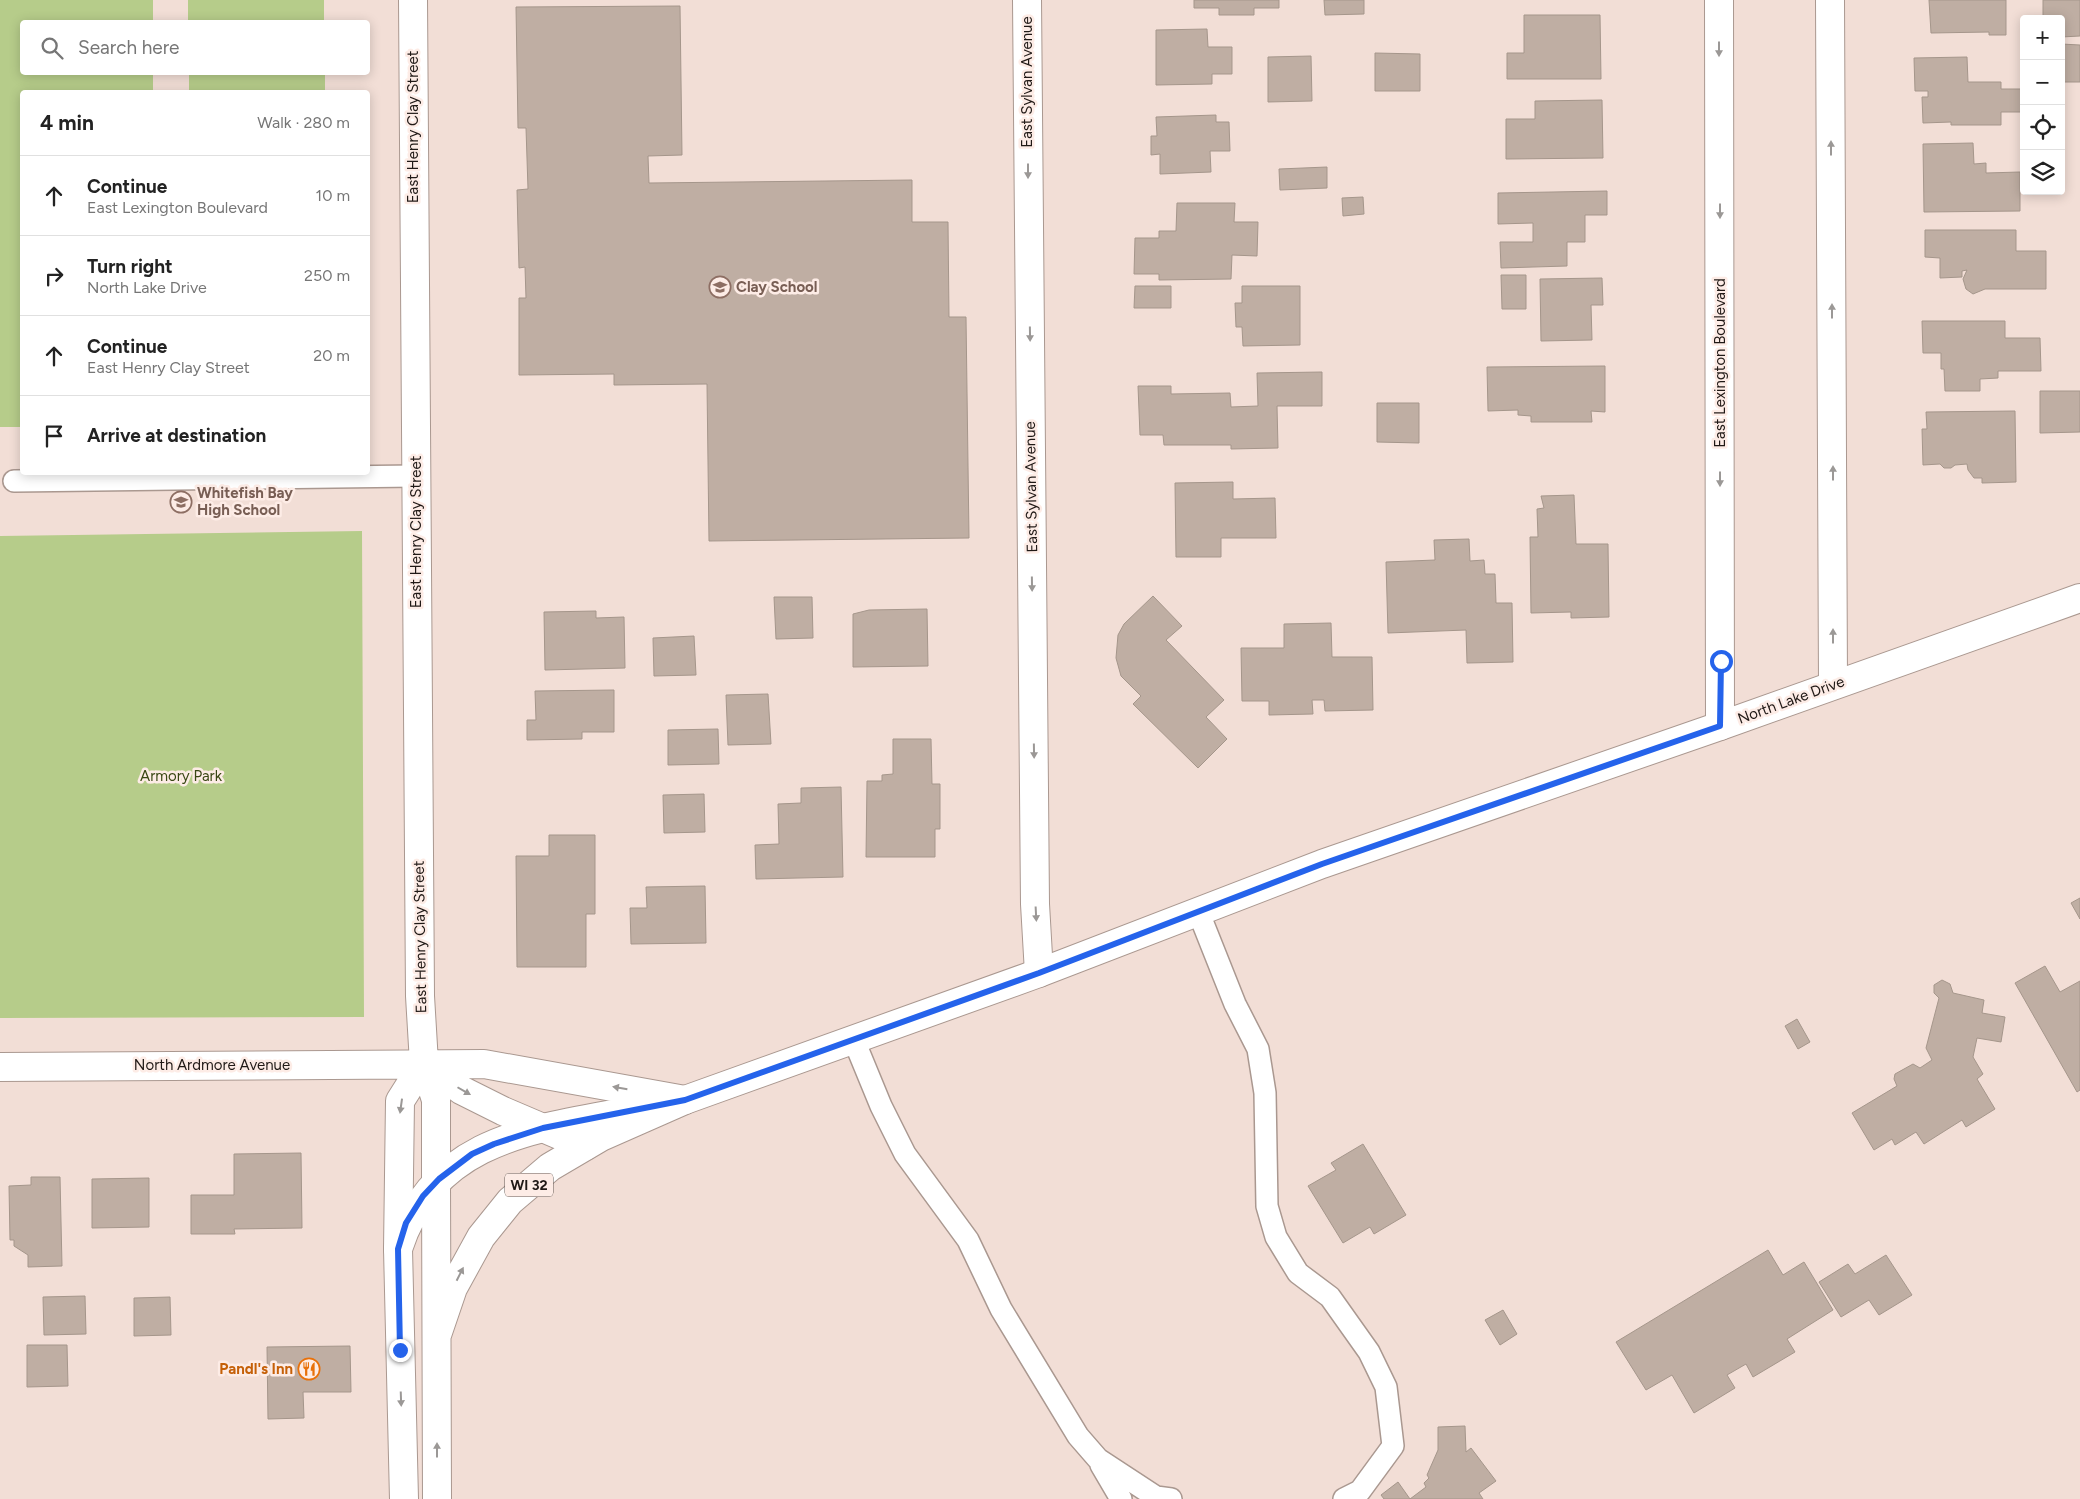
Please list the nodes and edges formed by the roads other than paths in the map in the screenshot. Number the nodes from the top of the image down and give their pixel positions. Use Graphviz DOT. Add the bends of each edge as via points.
graph roads {
  1 [pos="412,0"];
  2 [pos="1027,0"];
  3 [pos="1719,0"];
  4 [pos="1830,0"];
  5 [pos="416,476"];
  6 [pos="14,481"];
  7 [pos="2080,598"];
  8 [pos="1833,684"];
  9 [pos="1720,726"];
  10 [pos="1198,911"];
  11 [pos="1039,973"];
  12 [pos="853,1038"];
  13 [pos="424,1063"];
  14 [pos="0,1067"];
  15 [pos="685,1100"];
  16 [pos="543,1128"];
  17 [pos="585,1146"];
  18 [pos="436,1182"];
  19 [pos="398,1249"];
  20 [pos="437,1335"];
  21 [pos="1098,1459"];
  22 [pos="404,1499"];
  23 [pos="437,1499"];
  24 [pos="1121,1499"];
  25 [pos="1171,1499"];
  26 [pos="1344,1499"];
  1 -- 5 [label="street, East Henry Clay Street"];
  2 -- 11 [label="street, East Sylvan Avenue, one-way" via="1035,904"];
  3 -- 9 [label="street, East Lexington Boulevard, one-way"];
  8 -- 4 [label="street, one-way"];
  5 -- 6 [label="lane"];
  5 -- 13 [label="street, East Henry Clay Street" via="420,996"];
  7 -- 8 [label="street, North Lake Drive / WI 32"];
  8 -- 9 [label="street, North Lake Drive / WI 32"];
  9 -- 10 [label="street, North Lake Drive / WI 32" via="1322,864"];
  10 -- 11 [label="street, North Lake Drive / WI 32"];
  10 -- 26 [label="lane" via="1235,1004 1258,1049 1265,1093 1267,1206 1276,1237 1298,1273 1330,1297 1369,1352 1386,1387 1393,1446 1360,1490"];
  11 -- 12 [label="street, North Lake Drive / WI 32"];
  12 -- 15 [label="street, North Lake Drive / WI 32"];
  12 -- 21 [label="lane" via="905,1154 968,1240 1001,1309 1078,1436"];
  13 -- 14 [label="street, North Ardmore Avenue"];
  15 -- 13 [label="street, North Ardmore Avenue, one-way" via="484,1064"];
  13 -- 16 [label="street, one-way" via="462,1090"];
  13 -- 18 [label="street, East Henry Clay Street" via="436,1100"];
  13 -- 19 [label="street, one-way" via="400,1101"];
  15 -- 16 [label="street, North Lake Drive / WI 32"];
  15 -- 17 [label="street, North Lake Drive / WI 32"];
  16 -- 17 [label="street"];
  16 -- 18 [label="street, North Lake Drive / WI 32" via="472,1154"];
  20 -- 17 [label="street, North Lake Drive / WI 32, one-way" via="453,1288 480,1236 510,1201 550,1167"];
  18 -- 19 [label="street, North Lake Drive / WI 32" via="406,1223"];
  18 -- 20 [label="street, East Henry Clay Street"];
  19 -- 22 [label="street, WI 32, one-way"];
  23 -- 20 [label="street, WI 32, one-way"];
  21 -- 24 [label="lane"];
  21 -- 25 [label="lane" via="1156,1497"];
}
